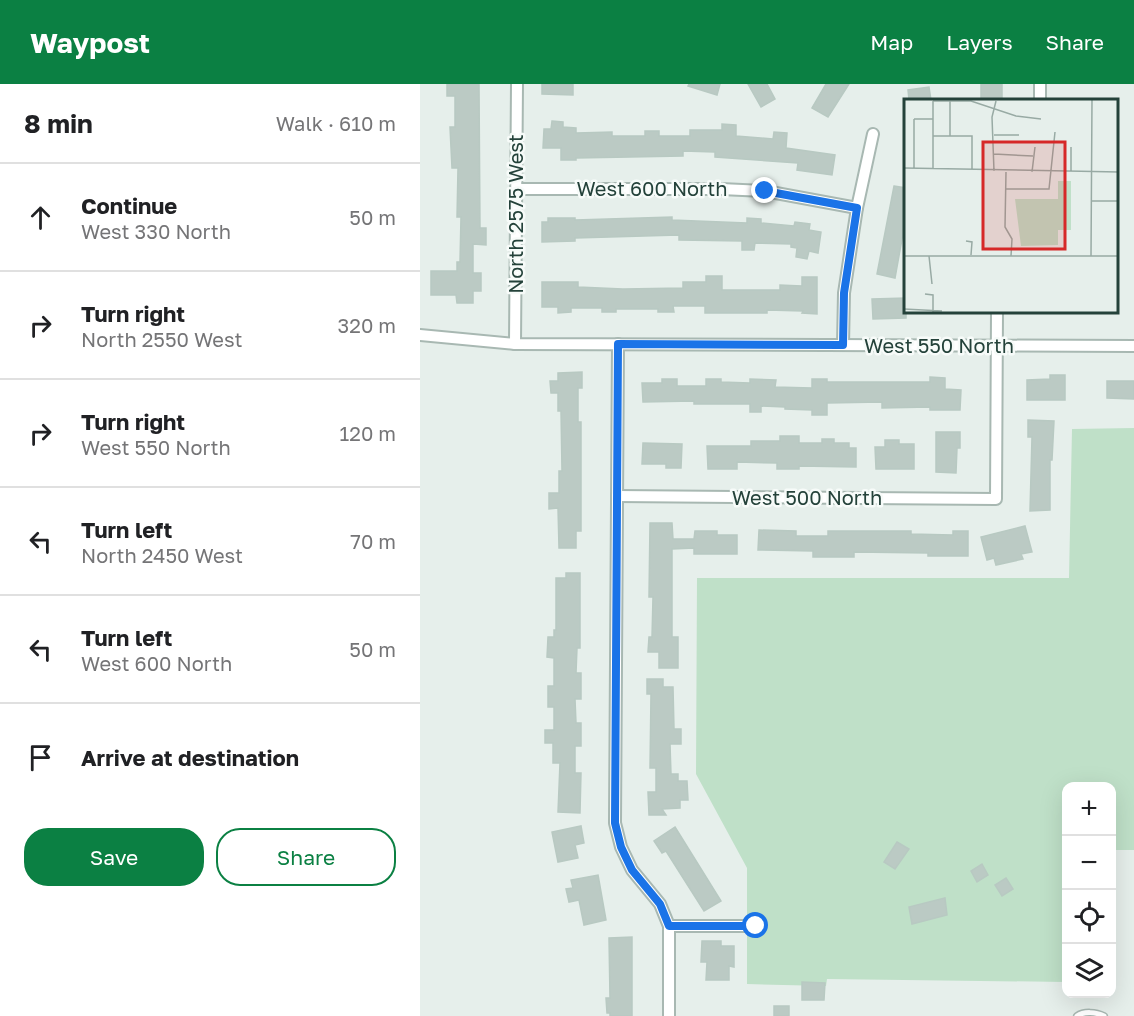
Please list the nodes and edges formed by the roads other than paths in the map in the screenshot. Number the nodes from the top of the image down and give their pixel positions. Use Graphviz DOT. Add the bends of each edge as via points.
graph roads {
  1 [pos="517,84"];
  2 [pos="873,134"];
  3 [pos="517,189"];
  4 [pos="857,208"];
  5 [pos="997,314"];
  6 [pos="420,335"];
  7 [pos="515,344"];
  8 [pos="618,344"];
  9 [pos="843,345"];
  10 [pos="1134,346"];
  11 [pos="996,347"];
  12 [pos="617,496"];
  13 [pos="669,926"];
  14 [pos="756,926"];
  15 [pos="669,1016"];
  16 [pos="1077,1016"];
  17 [pos="1104,1016"];
  1 -- 3 [label="street, North 2575 West"];
  2 -- 4 [label="street"];
  3 -- 4 [label="street, West 600 North" via="765,191"];
  3 -- 7 [label="street, North 2575 West"];
  4 -- 9 [label="street" via="844,293"];
  5 -- 11 [label="street"];
  6 -- 7 [label="street, West 550 North"];
  7 -- 8 [label="street, West 550 North"];
  8 -- 9 [label="street, West 550 North"];
  8 -- 12 [label="street"];
  9 -- 11 [label="street, West 550 North"];
  10 -- 11 [label="street, West 550 North"];
  11 -- 12 [label="street, West 500 North" via="996,499"];
  12 -- 13 [label="street" via="615,823 632,870 660,904"];
  13 -- 14 [label="street"];
  13 -- 15 [label="street"];
  16 -- 17 [label="lane"];
}
